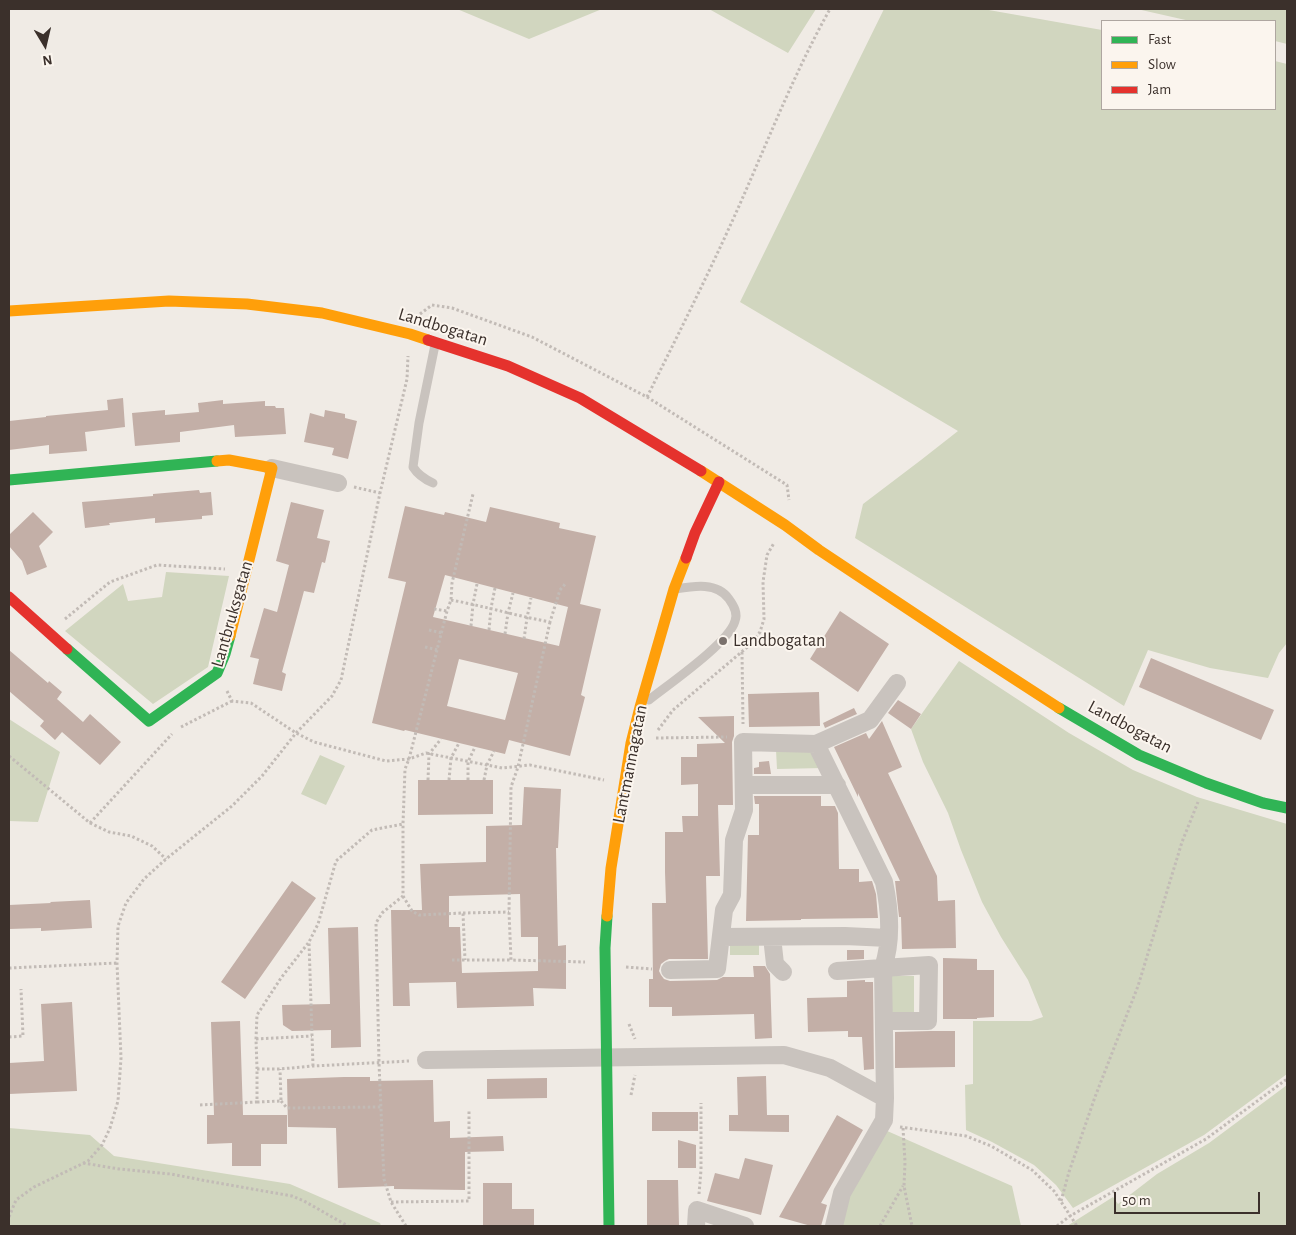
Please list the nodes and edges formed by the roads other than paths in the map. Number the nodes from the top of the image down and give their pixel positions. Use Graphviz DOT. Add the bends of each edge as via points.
graph roads {
  1 [pos="9,311"];
  2 [pos="436,342"];
  3 [pos="272,468"];
  4 [pos="9,480"];
  5 [pos="718,482"];
  6 [pos="338,483"];
  7 [pos="433,483"];
  8 [pos="674,589"];
  9 [pos="9,597"];
  10 [pos="897,682"];
  11 [pos="640,707"];
  12 [pos="816,744"];
  13 [pos="744,785"];
  14 [pos="837,785"];
  15 [pos="1287,808"];
  16 [pos="772,936"];
  17 [pos="721,937"];
  18 [pos="888,938"];
  19 [pos="883,968"];
  20 [pos="670,970"];
  21 [pos="837,971"];
  22 [pos="783,972"];
  23 [pos="884,1021"];
  24 [pos="607,1058"];
  25 [pos="426,1060"];
  26 [pos="885,1098"];
  27 [pos="697,1218"];
  28 [pos="609,1226"];
  29 [pos="745,1226"];
  30 [pos="834,1226"];
  1 -- 2 [label="street, Landbogatan" via="169,301 247,304 322,313"];
  2 -- 5 [label="street, Landbogatan" via="508,366 580,398"];
  2 -- 7 [label="lane" via="413,467"];
  3 -- 4 [label="street" via="229,460"];
  3 -- 6 [label="street"];
  3 -- 9 [label="street, Lantbruksgatan" via="225,654 217,673 149,721"];
  5 -- 8 [label="street, Lantmannagatan"];
  5 -- 15 [label="street, Landbogatan" via="1075,718 1139,755 1206,783"];
  8 -- 11 [label="street, Lantmannagatan"];
  8 -- 11 [label="lane" via="705,586 726,595 736,610 736,621 723,641"];
  10 -- 12 [label="street" via="870,720"];
  11 -- 24 [label="street, Lantmannagatan" via="611,868 606,948"];
  12 -- 13 [label="street" via="743,740"];
  12 -- 14 [label="street"];
  13 -- 14 [label="street"];
  13 -- 17 [label="street" via="744,810 734,840 732,895 724,910"];
  14 -- 18 [label="street" via="884,882 889,906"];
  16 -- 17 [label="street"];
  16 -- 18 [label="street"];
  16 -- 22 [label="street" via="775,964"];
  17 -- 20 [label="street" via="717,969"];
  18 -- 19 [label="street"];
  19 -- 21 [label="street"];
  19 -- 23 [label="street"];
  19 -- 23 [label="street" via="928,965 928,1020"];
  23 -- 26 [label="street"];
  24 -- 25 [label="street"];
  24 -- 26 [label="street" via="784,1055 830,1068"];
  24 -- 28 [label="street, Lantmannagatan"];
  26 -- 30 [label="street" via="884,1120 842,1193"];
  27 -- 29 [label="street"];
}
